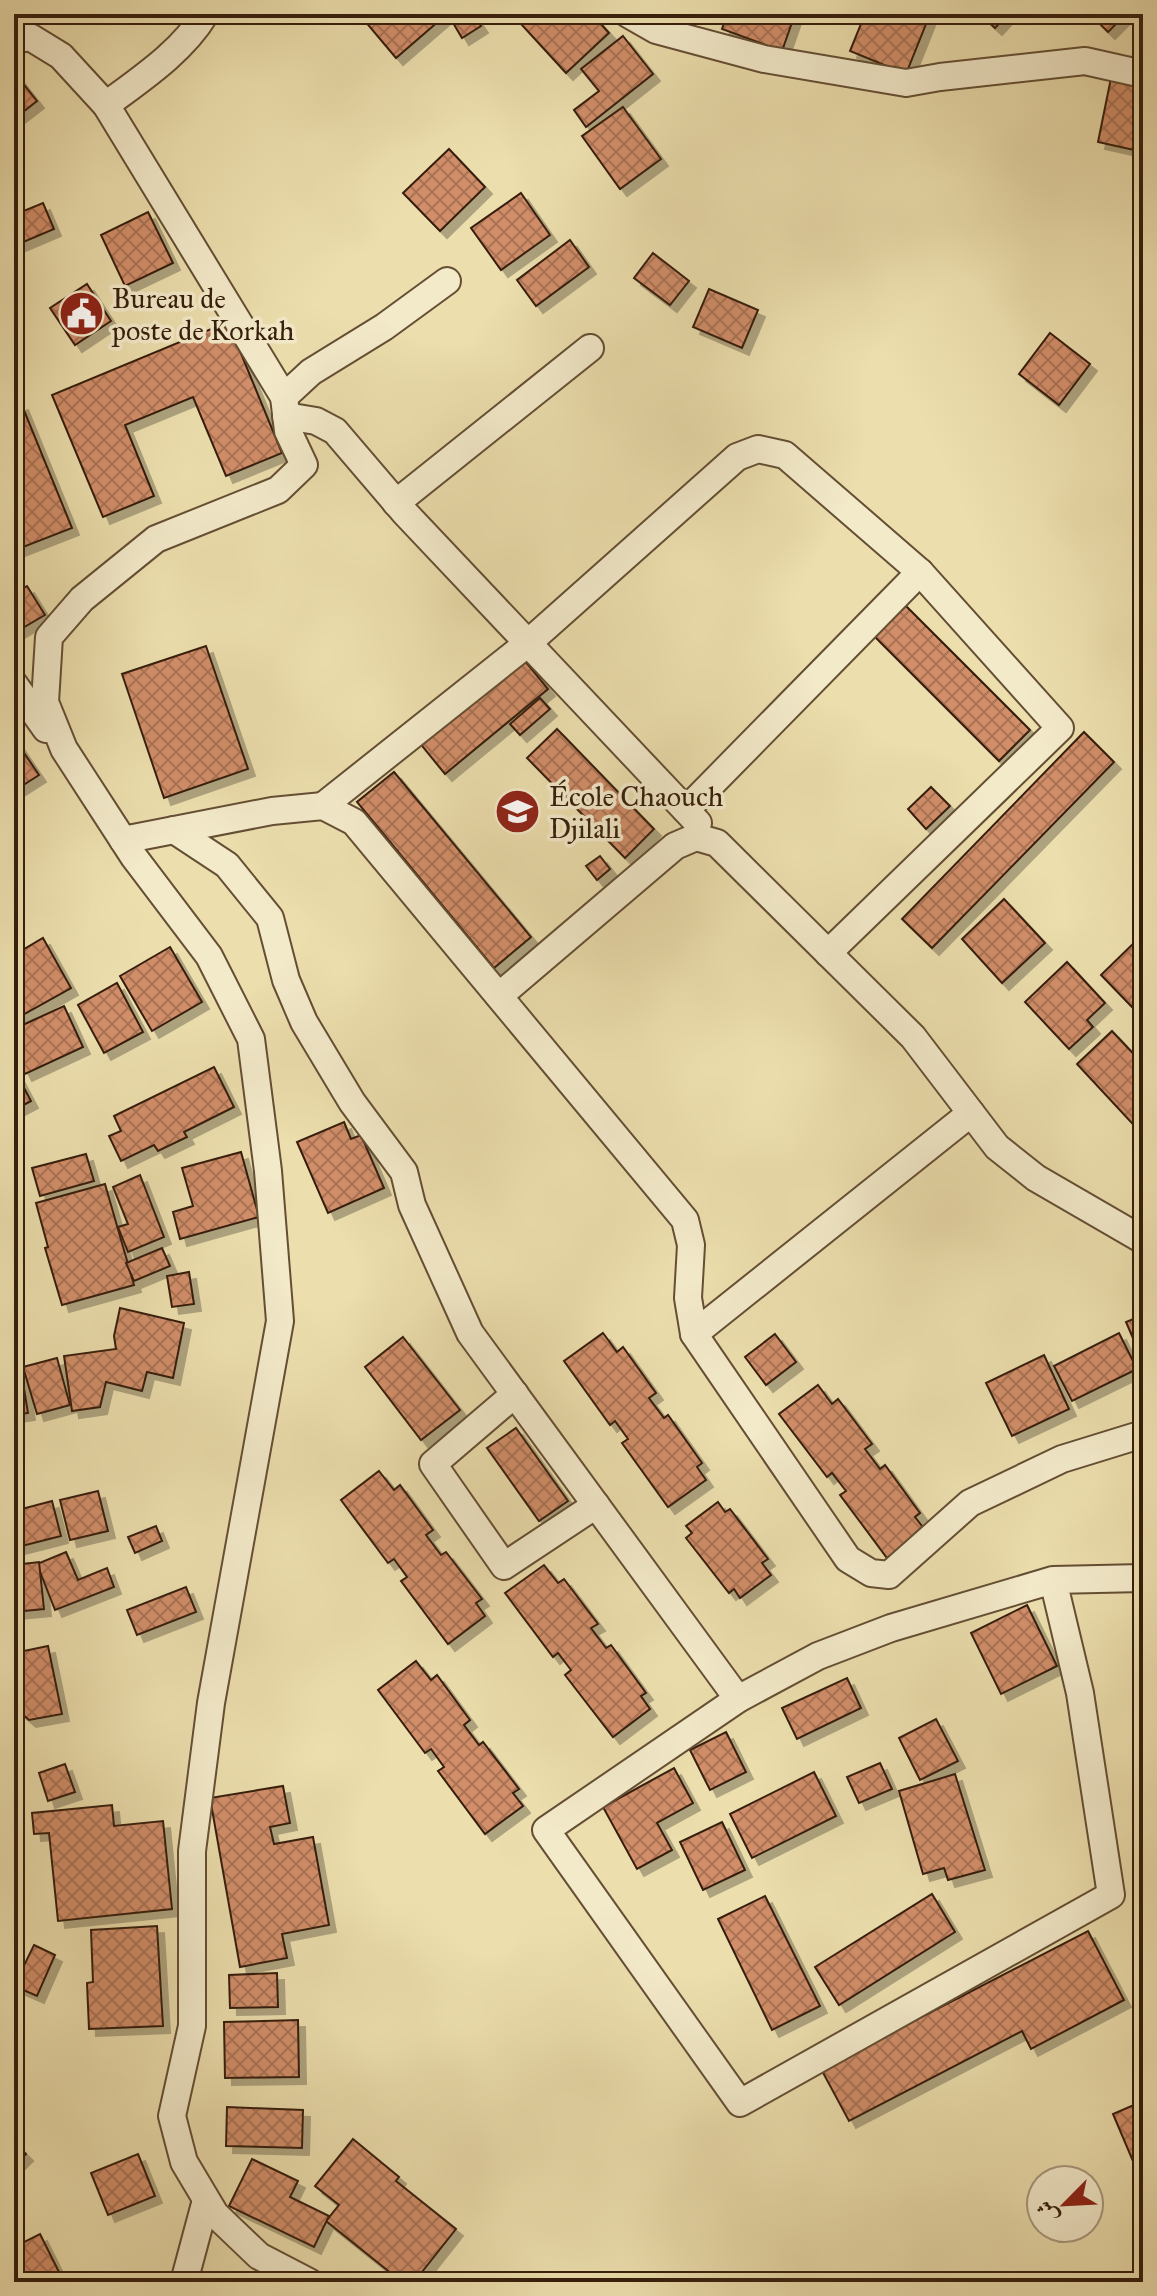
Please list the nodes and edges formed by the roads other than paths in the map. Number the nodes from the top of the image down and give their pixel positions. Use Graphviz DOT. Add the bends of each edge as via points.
graph roads {
  1 [pos="205,14"];
  2 [pos="628,14"];
  3 [pos="14,40"];
  4 [pos="1143,74"];
  5 [pos="106,105"];
  6 [pos="447,281"];
  7 [pos="590,348"];
  8 [pos="285,406"];
  9 [pos="396,503"];
  10 [pos="920,572"];
  11 [pos="528,643"];
  12 [pos="14,684"];
  13 [pos="93,794"];
  14 [pos="323,806"];
  15 [pos="686,810"];
  16 [pos="174,830"];
  17 [pos="123,840"];
  18 [pos="717,843"];
  19 [pos="828,953"];
  20 [pos="499,996"];
  21 [pos="971,1113"];
  22 [pos="1143,1240"];
  23 [pos="694,1334"];
  24 [pos="515,1394"];
  25 [pos="1143,1434"];
  26 [pos="596,1505"];
  27 [pos="1143,1578"];
  28 [pos="1053,1580"];
  29 [pos="738,1699"];
  30 [pos="206,2200"];
  31 [pos="184,2282"];
  32 [pos="309,2282"];
  1 -- 5 [label="street" via="150,72"];
  2 -- 4 [label="street" via="656,30 764,59 906,83 1085,61"];
  3 -- 5 [label="street" via="30,37 61,56"];
  5 -- 8 [label="street"];
  6 -- 8 [label="street" via="311,372"];
  7 -- 9 [label="street"];
  8 -- 9 [label="street" via="335,431"];
  8 -- 13 [label="street" via="288,431 304,465 278,490 156,539 82,599 49,637 45,702 64,749"];
  9 -- 11 [label="street"];
  10 -- 11 [label="street" via="785,455 758,449 737,457"];
  10 -- 15 [label="street"];
  10 -- 19 [label="street" via="1060,728"];
  11 -- 14 [label="street"];
  11 -- 15 [label="street"];
  12 -- 13 [label="street"];
  13 -- 17 [label="street"];
  14 -- 16 [label="street"];
  14 -- 20 [label="street" via="354,822"];
  15 -- 18 [label="street"];
  16 -- 17 [label="street"];
  16 -- 24 [label="street" via="227,865 270,918 286,980 304,1022 352,1102 404,1172 412,1205 470,1333"];
  17 -- 30 [label="street" via="209,956 251,1039 280,1321 217,1662 192,1851 192,2026 172,2116 184,2162"];
  18 -- 19 [label="street"];
  18 -- 20 [label="street" via="696,837 675,846"];
  19 -- 21 [label="street" via="913,1037"];
  20 -- 23 [label="street" via="685,1220 691,1245 688,1298"];
  21 -- 22 [label="street" via="997,1147 1036,1178"];
  21 -- 23 [label="street"];
  23 -- 25 [label="street" via="848,1559 871,1573 889,1575 970,1503 1062,1459"];
  24 -- 26 [label="street"];
  24 -- 26 [label="street" via="433,1464 504,1566"];
  26 -- 29 [label="street"];
  27 -- 28 [label="street"];
  28 -- 29 [label="street" via="891,1628 818,1656"];
  28 -- 29 [label="street" via="1080,1693 1111,1895 740,2103 546,1830"];
  30 -- 31 [label="street"];
  30 -- 32 [label="street" via="259,2256"];
}
